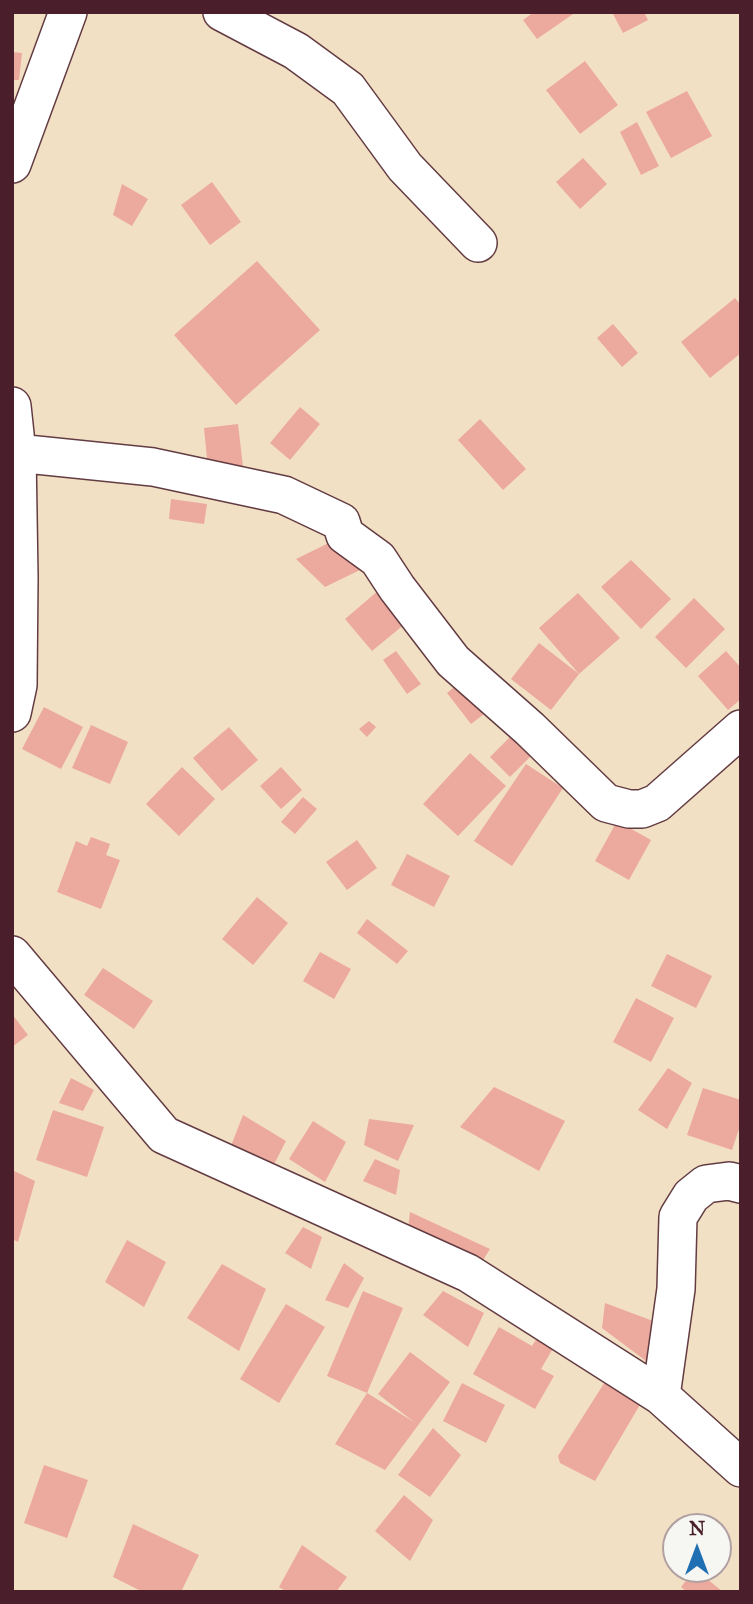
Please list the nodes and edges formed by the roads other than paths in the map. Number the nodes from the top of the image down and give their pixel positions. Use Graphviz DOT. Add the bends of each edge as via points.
graph roads {
  1 [pos="68,12"];
  2 [pos="222,12"];
  3 [pos="12,164"];
  4 [pos="478,243"];
  5 [pos="12,406"];
  6 [pos="17,453"];
  7 [pos="12,713"];
  8 [pos="741,729"];
  9 [pos="12,955"];
  10 [pos="741,1184"];
  11 [pos="662,1396"];
  12 [pos="741,1468"];
  1 -- 3 [label="street"];
  2 -- 4 [label="street" via="296,51 348,89 405,167"];
  5 -- 6 [label="street"];
  6 -- 7 [label="street" via="18,685"];
  6 -- 8 [label="street" via="153,467 284,495 341,522 345,535 378,559 453,661 606,803 629,809 657,803"];
  9 -- 11 [label="street" via="163,1135 468,1273"];
  10 -- 11 [label="street" via="706,1184 691,1196 678,1217 676,1289"];
  11 -- 12 [label="street"];
}
